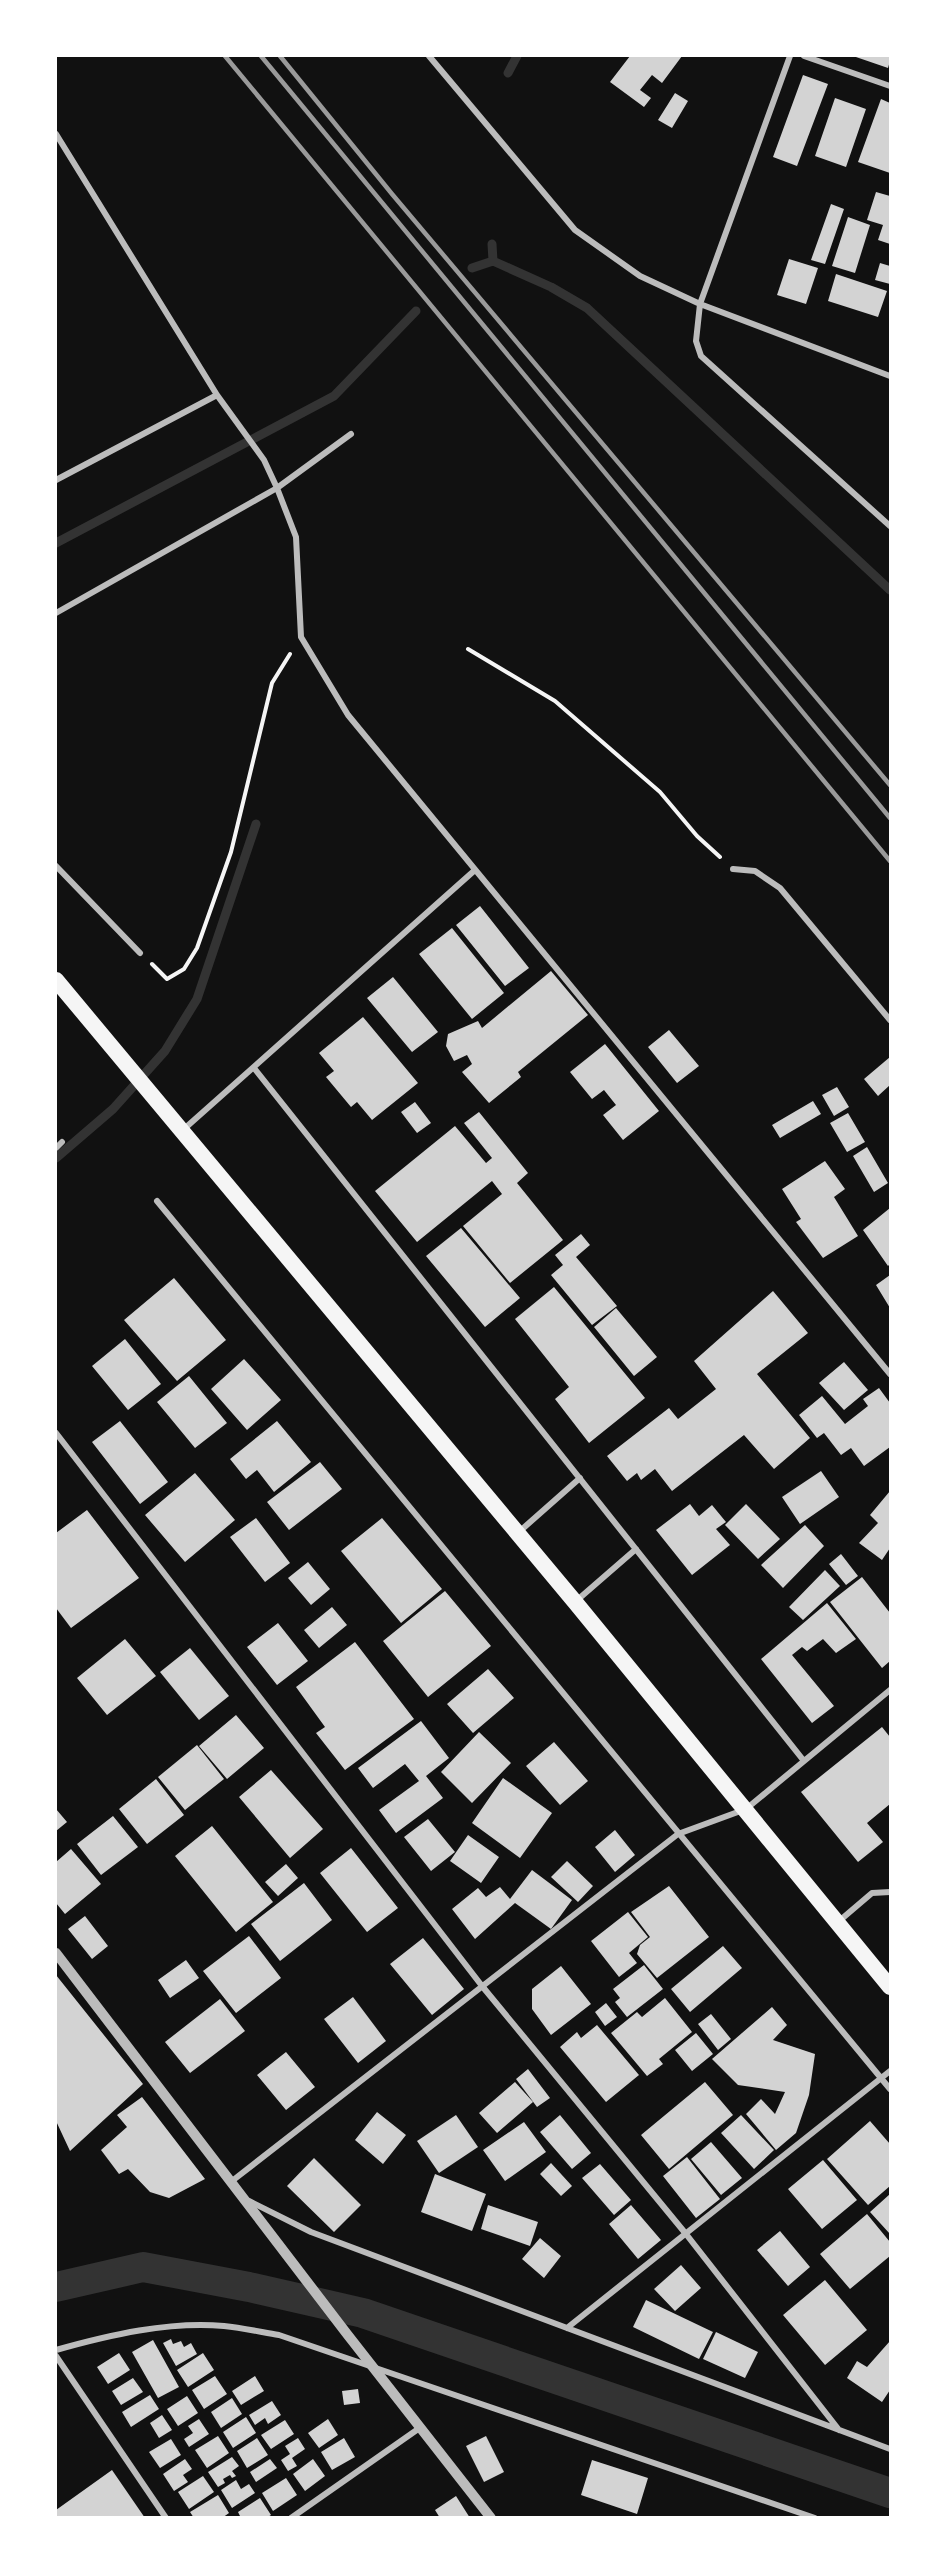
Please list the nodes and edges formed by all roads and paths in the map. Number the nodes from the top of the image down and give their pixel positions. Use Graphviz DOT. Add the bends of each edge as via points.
graph roads {
  1 [pos="429,56"];
  2 [pos="790,56"];
  3 [pos="804,56"];
  4 [pos="891,86"];
  5 [pos="56,134"];
  6 [pos="700,304"];
  7 [pos="891,376"];
  8 [pos="218,395"];
  9 [pos="351,434"];
  10 [pos="56,480"];
  11 [pos="277,488"];
  12 [pos="891,526"];
  13 [pos="56,613"];
  14 [pos="301,637"];
  15 [pos="468,649"];
  16 [pos="56,866"];
  17 [pos="733,869"];
  18 [pos="475,870"];
  19 [pos="141,953"];
  20 [pos="56,980"];
  21 [pos="891,1020"];
  22 [pos="254,1068"];
  23 [pos="181,1131"];
  24 [pos="62,1143"];
  25 [pos="56,1148"];
  26 [pos="157,1201"];
  27 [pos="891,1374"];
  28 [pos="56,1433"];
  29 [pos="580,1479"];
  30 [pos="517,1533"];
  31 [pos="636,1549"];
  32 [pos="575,1602"];
  33 [pos="891,1690"];
  34 [pos="804,1761"];
  35 [pos="746,1809"];
  36 [pos="678,1834"];
  37 [pos="891,1892"];
  38 [pos="838,1922"];
  39 [pos="56,1953"];
  40 [pos="482,1986"];
  41 [pos="891,1988"];
  42 [pos="891,2071"];
  43 [pos="881,2078"];
  44 [pos="891,2089"];
  45 [pos="232,2181"];
  46 [pos="246,2199"];
  47 [pos="686,2234"];
  48 [pos="567,2328"];
  49 [pos="56,2350"];
  50 [pos="56,2355"];
  51 [pos="375,2367"];
  52 [pos="421,2427"];
  53 [pos="838,2430"];
  54 [pos="891,2449"];
  55 [pos="166,2517"];
  56 [pos="291,2517"];
  57 [pos="491,2517"];
  58 [pos="813,2517"];
  1 -- 6 [label="street" via="575,230 640,276"];
  2 -- 6 [label="street"];
  3 -- 4 [label="street"];
  5 -- 8 [label="street"];
  6 -- 7 [label="street"];
  6 -- 12 [label="street" via="696,341 701,356"];
  8 -- 10 [label="street"];
  8 -- 11 [label="street" via="264,460"];
  9 -- 11 [label="street"];
  11 -- 13 [label="street"];
  11 -- 14 [label="street" via="296,537"];
  14 -- 18 [label="street" via="348,715"];
  14 -- 19 [label="path" via="272,683 231,852 198,948 184,969 167,979"];
  15 -- 17 [label="path" via="555,701 660,792 697,836"];
  16 -- 19 [label="street"];
  17 -- 21 [label="street" via="755,871 780,888"];
  18 -- 22 [label="street"];
  18 -- 27 [label="street"];
  20 -- 23 [label="highway"];
  22 -- 23 [label="street"];
  22 -- 29 [label="street"];
  23 -- 30 [label="highway"];
  24 -- 25 [label="street"];
  26 -- 36 [label="street"];
  28 -- 40 [label="street"];
  29 -- 30 [label="street"];
  29 -- 31 [label="street"];
  30 -- 32 [label="highway"];
  31 -- 32 [label="street"];
  31 -- 34 [label="street"];
  32 -- 35 [label="highway"];
  33 -- 34 [label="street"];
  34 -- 35 [label="street"];
  35 -- 36 [label="street"];
  35 -- 38 [label="highway"];
  36 -- 40 [label="street"];
  36 -- 43 [label="street"];
  37 -- 38 [label="street" via="872,1893"];
  38 -- 41 [label="highway"];
  39 -- 45 [label="street"];
  40 -- 45 [label="street"];
  40 -- 47 [label="street"];
  42 -- 43 [label="street"];
  43 -- 44 [label="street"];
  43 -- 47 [label="street"];
  45 -- 46 [label="street"];
  46 -- 48 [label="street" via="311,2232"];
  46 -- 51 [label="street"];
  47 -- 48 [label="street"];
  47 -- 53 [label="street"];
  48 -- 53 [label="street"];
  49 -- 51 [label="street" via="97,2338 169,2327 223,2326 279,2335"];
  50 -- 55 [label="street"];
  51 -- 52 [label="street"];
  51 -- 58 [label="street"];
  52 -- 56 [label="street"];
  52 -- 57 [label="street"];
  53 -- 54 [label="street"];
}
